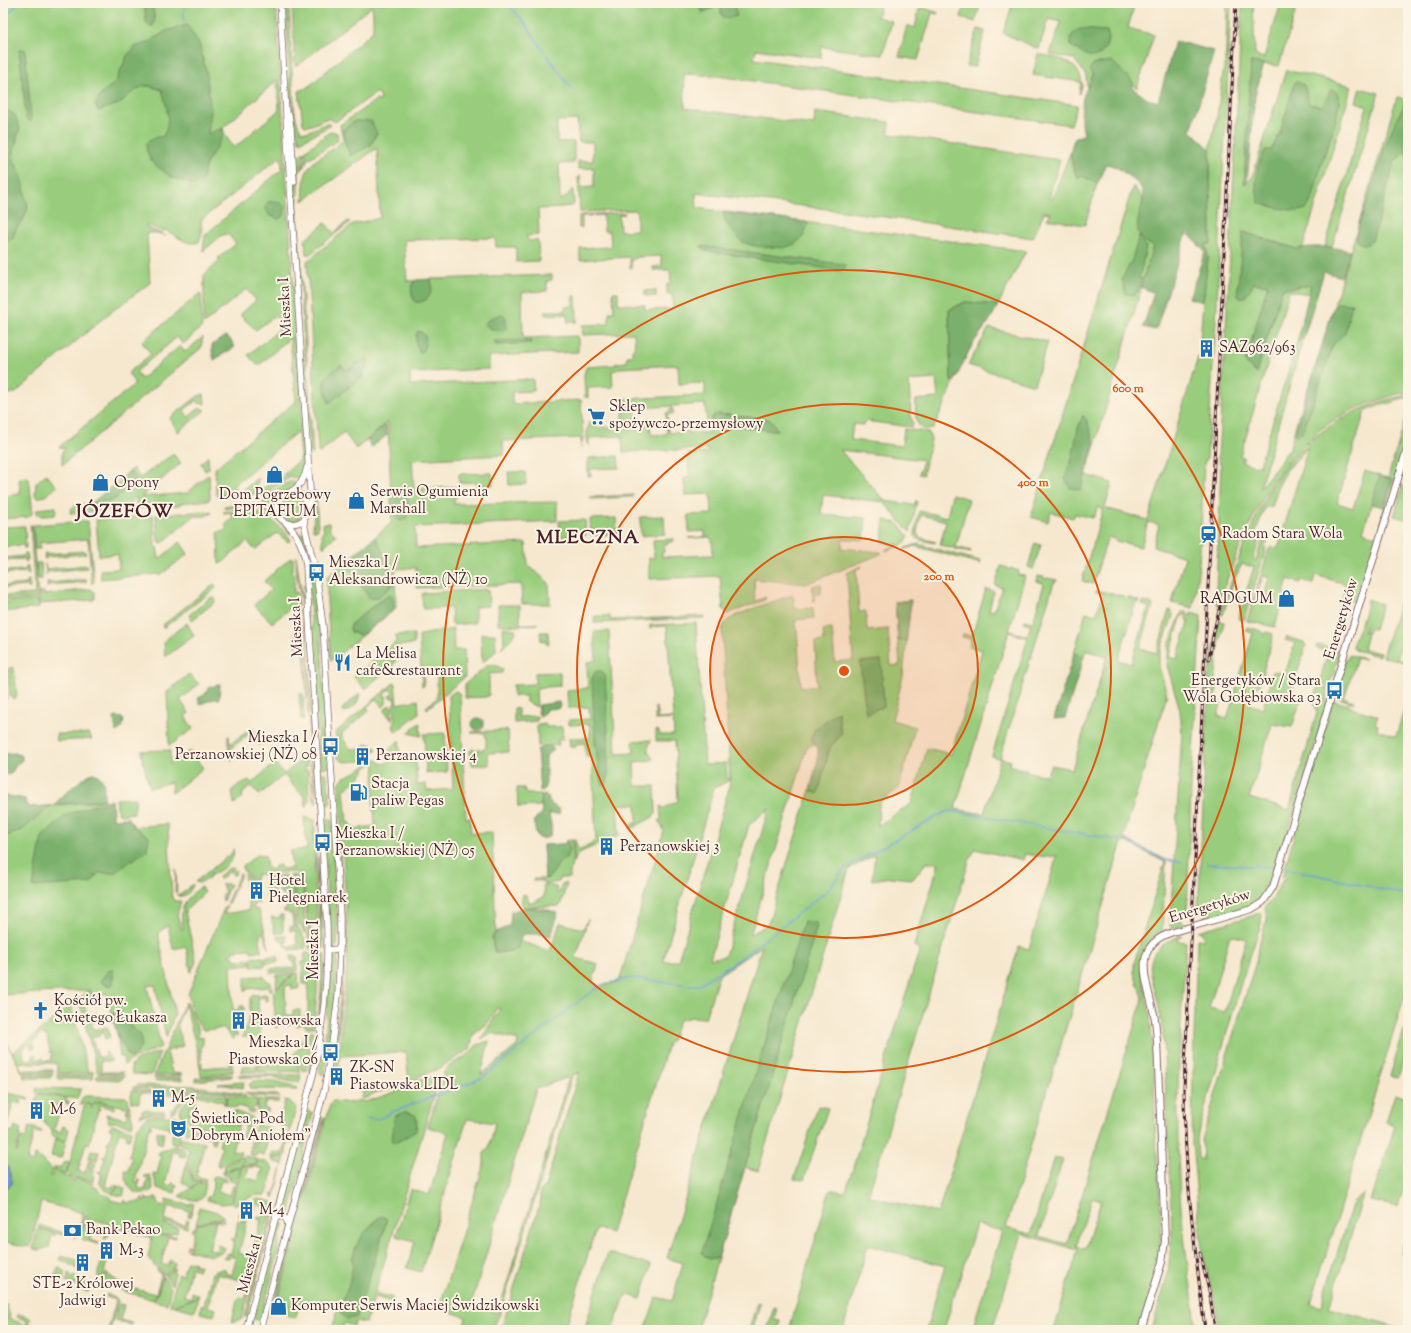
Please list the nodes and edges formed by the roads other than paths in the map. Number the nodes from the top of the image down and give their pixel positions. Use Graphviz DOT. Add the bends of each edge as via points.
graph roads {
  1 [pos="280,3"];
  2 [pos="1408,446"];
  3 [pos="307,457"];
  4 [pos="286,494"];
  5 [pos="304,518"];
  6 [pos="283,521"];
  7 [pos="340,947"];
  8 [pos="327,950"];
  9 [pos="276,1218"];
  10 [pos="288,1225"];
  11 [pos="246,1330"];
  12 [pos="260,1330"];
  13 [pos="1142,1330"];
  1 -- 3 [label="street, Mieszka I" via="286,95 291,129 294,183 292,204"];
  2 -- 13 [label="main road, Energetyków" via="1273,887 1264,902 1252,909 1162,936 1148,949 1145,956 1144,970 1154,1011 1157,1041 1166,1230 1162,1262"];
  3 -- 4 [label="street" via="306,471 301,483"];
  3 -- 5 [label="street" via="310,506"];
  4 -- 5 [label="street" via="297,494 303,498 306,508"];
  4 -- 6 [label="street" via="277,507"];
  5 -- 6 [label="street" via="296,524"];
  5 -- 7 [label="street, Mieszka I" via="316,572 322,617"];
  6 -- 8 [label="street, Mieszka I" via="298,537 306,566"];
  7 -- 8 [label="street"];
  7 -- 10 [label="street, Mieszka I" via="337,1002 328,1073"];
  8 -- 9 [label="street, Mieszka I" via="325,1002 318,1051 306,1107"];
  9 -- 10 [label="street" via="284,1217"];
  9 -- 11 [label="street, Mieszka I"];
  10 -- 12 [label="street, Mieszka I"];
}
